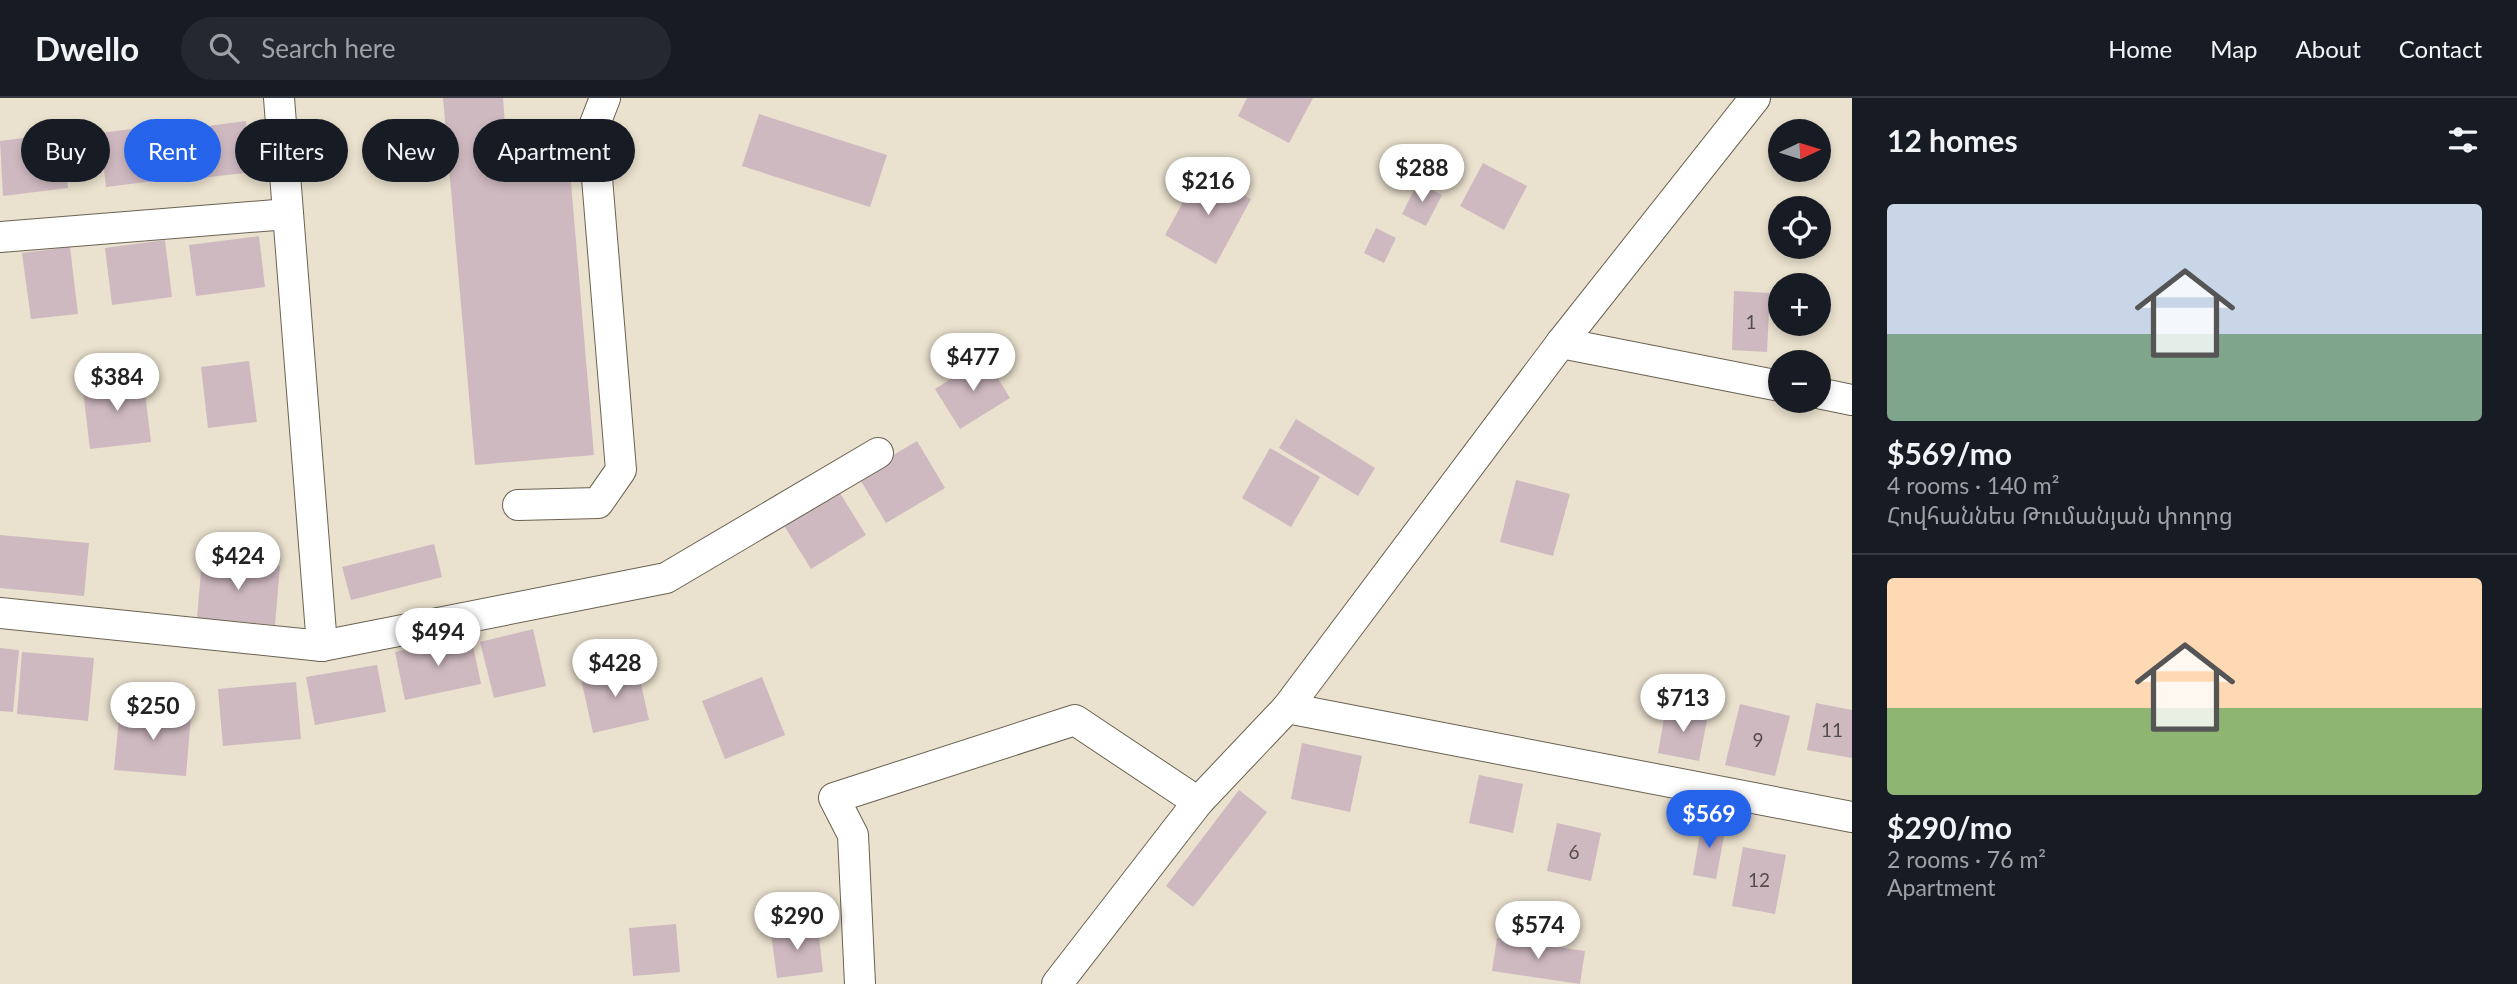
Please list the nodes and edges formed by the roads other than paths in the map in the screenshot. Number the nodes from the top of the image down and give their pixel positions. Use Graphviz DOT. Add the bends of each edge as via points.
graph roads {
  1 [pos="279,98"];
  2 [pos="605,98"];
  3 [pos="1755,98"];
  4 [pos="288,214"];
  5 [pos="0,237"];
  6 [pos="1560,343"];
  7 [pos="1768,384"];
  8 [pos="1831,396"];
  9 [pos="1852,400"];
  10 [pos="878,453"];
  11 [pos="518,505"];
  12 [pos="0,613"];
  13 [pos="322,646"];
  14 [pos="1287,708"];
  15 [pos="1198,802"];
  16 [pos="1852,817"];
  17 [pos="860,984"];
  18 [pos="1057,984"];
  1 -- 4 [label="street"];
  2 -- 11 [label="street" via="593,129 621,470 598,503"];
  3 -- 6 [label="street"];
  4 -- 5 [label="street"];
  4 -- 13 [label="street"];
  6 -- 7 [label="street"];
  6 -- 14 [label="street"];
  8 -- 9 [label="street"];
  10 -- 13 [label="street" via="666,578"];
  12 -- 13 [label="street"];
  14 -- 15 [label="street"];
  14 -- 16 [label="street"];
  15 -- 17 [label="street" via="1074,720 834,798 853,835"];
  15 -- 18 [label="street"];
}
